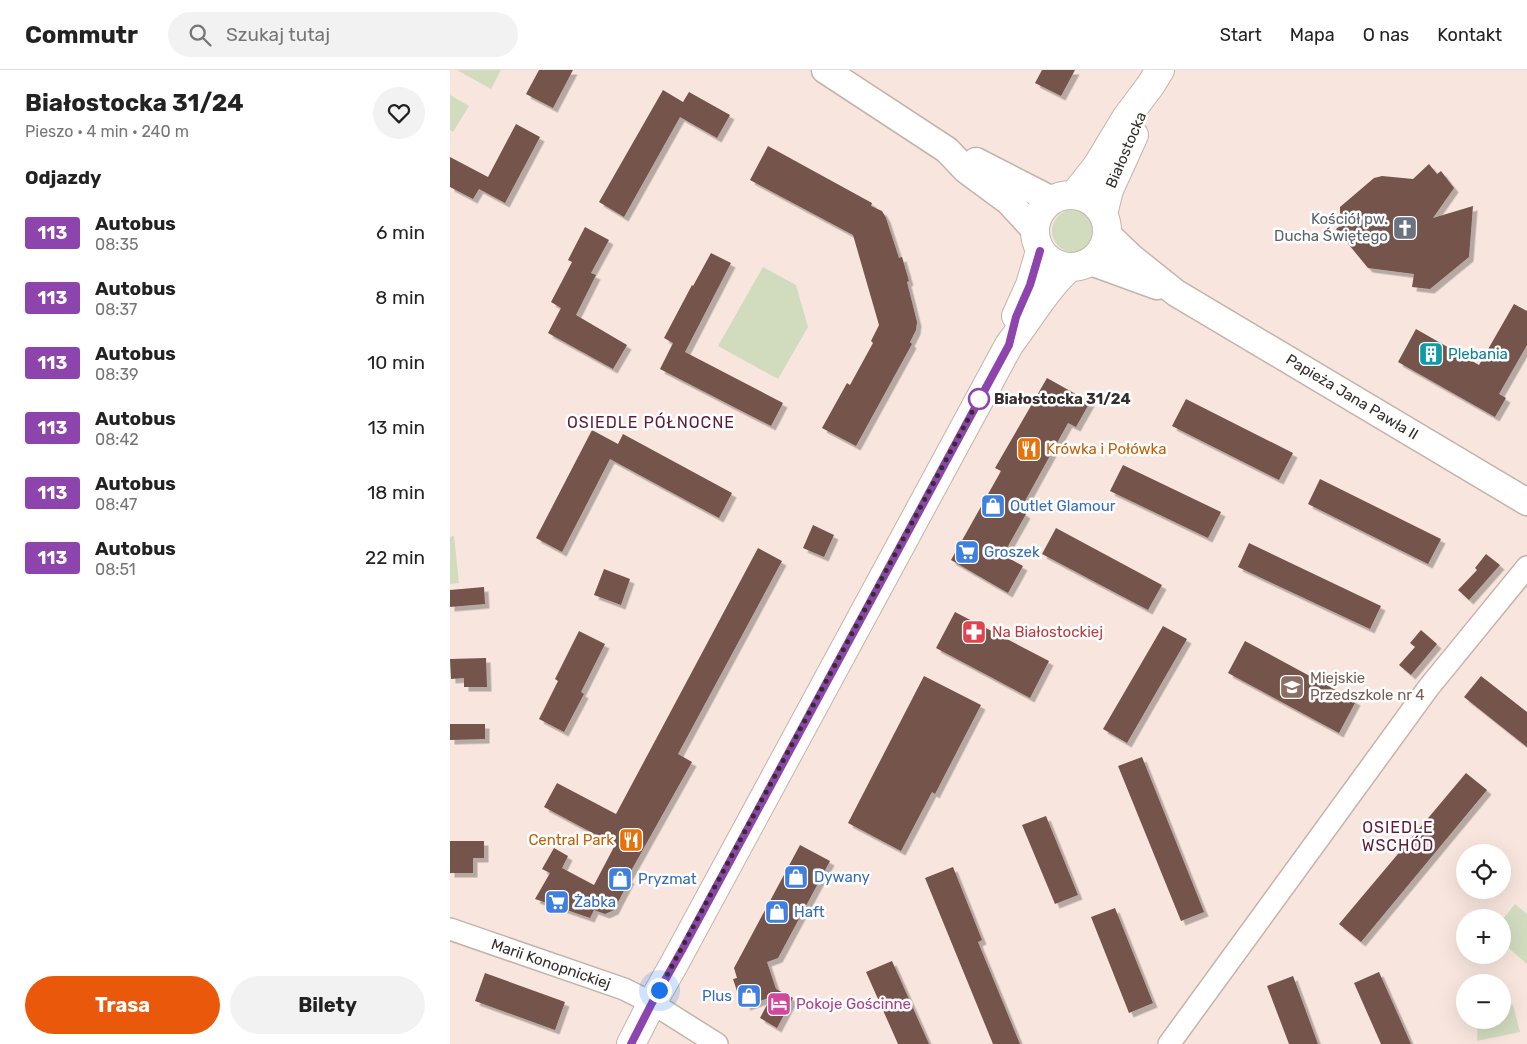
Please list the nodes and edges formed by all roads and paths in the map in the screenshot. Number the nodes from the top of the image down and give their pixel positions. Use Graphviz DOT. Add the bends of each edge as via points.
graph roads {
  1 [pos="825,70"];
  2 [pos="1155,78"];
  3 [pos="947,150"];
  4 [pos="1063,197"];
  5 [pos="1105,224"];
  6 [pos="1037,240"];
  7 [pos="1080,265"];
  8 [pos="1176,294"];
  9 [pos="1009,345"];
  10 [pos="1527,502"];
  11 [pos="1527,567"];
  12 [pos="450,928"];
  13 [pos="652,1003"];
  14 [pos="631,1044"];
  15 [pos="717,1044"];
  16 [pos="1169,1044"];
  1 -- 3 [label="street"];
  2 -- 4 [label="main road, Białostocka" via="1097,166"];
  2 -- 5 [label="main road, Białostocka" via="1140,122 1109,190"];
  3 -- 4 [label="street"];
  3 -- 6 [label="street" via="966,170 1008,201"];
  4 -- 5 [label="main road" via="1085,198 1096,204"];
  4 -- 6 [label="main road" via="1043,208 1037,218"];
  5 -- 7 [label="main road" via="1102,250"];
  5 -- 8 [label="street, Papieża Jana Pawła II" via="1131,257"];
  6 -- 7 [label="main road" via="1052,262"];
  6 -- 9 [label="main road" via="1030,285 1016,317"];
  7 -- 8 [label="street, Papieża Jana Pawła II"];
  7 -- 9 [label="main road" via="1060,276"];
  8 -- 10 [label="street, Papieża Jana Pawła II"];
  9 -- 13 [label="main road"];
  11 -- 16 [label="street" via="1429,687"];
  12 -- 13 [label="street, Marii Konopnickiej"];
  13 -- 14 [label="main road"];
  13 -- 15 [label="street, Marii Konopnickiej"];
}
